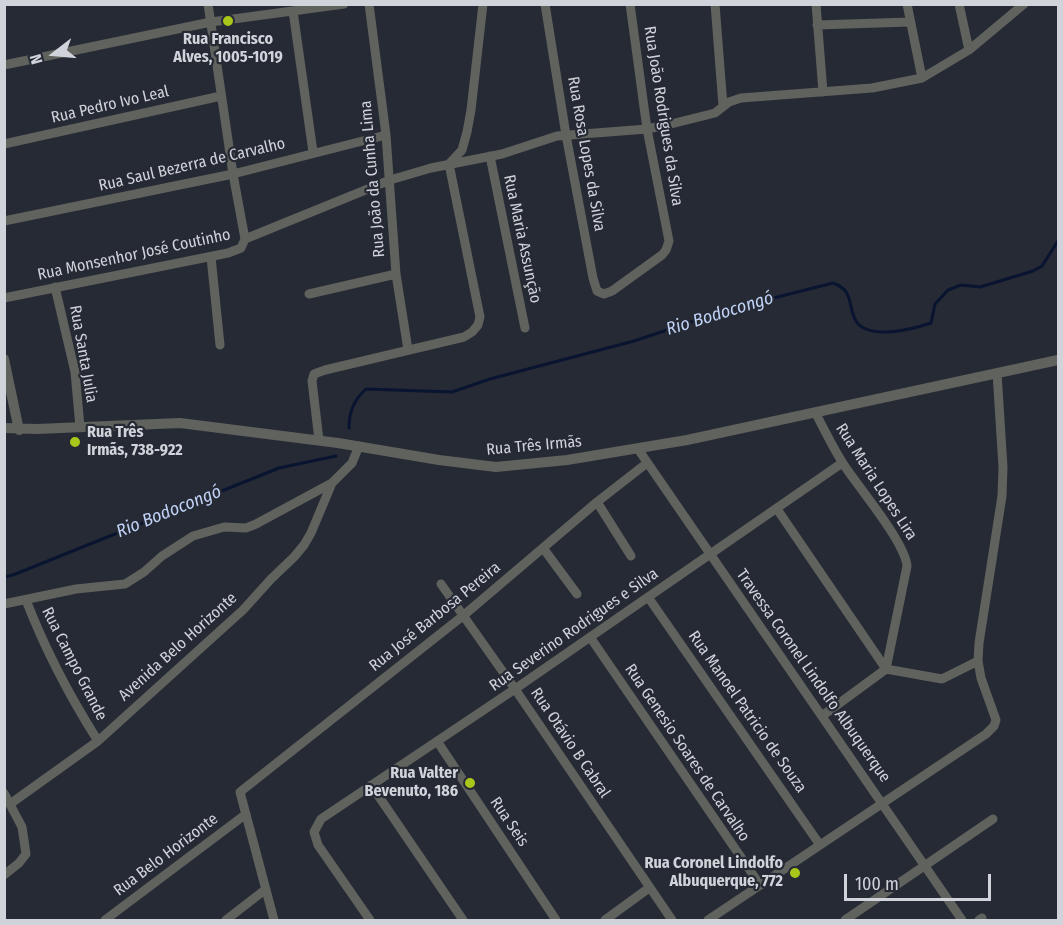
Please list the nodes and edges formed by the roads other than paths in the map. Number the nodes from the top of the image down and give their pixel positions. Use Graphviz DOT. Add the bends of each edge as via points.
graph roads {
  1 [pos="208,4"];
  2 [pos="344,4"];
  3 [pos="369,4"];
  4 [pos="483,4"];
  5 [pos="545,4"];
  6 [pos="630,4"];
  7 [pos="715,4"];
  8 [pos="816,4"];
  9 [pos="907,4"];
  10 [pos="959,4"];
  11 [pos="1023,5"];
  12 [pos="293,11"];
  13 [pos="211,22"];
  14 [pos="910,22"];
  15 [pos="817,25"];
  16 [pos="969,50"];
  17 [pos="4,65"];
  18 [pos="922,78"];
  19 [pos="823,92"];
  20 [pos="221,96"];
  21 [pos="723,106"];
  22 [pos="647,129"];
  23 [pos="386,135"];
  24 [pos="566,135"];
  25 [pos="4,144"];
  26 [pos="313,152"];
  27 [pos="490,156"];
  28 [pos="449,165"];
  29 [pos="233,174"];
  30 [pos="390,180"];
  31 [pos="4,221"];
  32 [pos="245,239"];
  33 [pos="211,257"];
  34 [pos="396,274"];
  35 [pos="55,287"];
  36 [pos="612,291"];
  37 [pos="309,294"];
  38 [pos="4,298"];
  39 [pos="525,328"];
  40 [pos="220,345"];
  41 [pos="408,350"];
  42 [pos="4,359"];
  43 [pos="1059,360"];
  44 [pos="998,373"];
  45 [pos="815,412"];
  46 [pos="80,427"];
  47 [pos="4,428"];
  48 [pos="19,430"];
  49 [pos="319,440"];
  50 [pos="358,446"];
  51 [pos="638,449"];
  52 [pos="647,463"];
  53 [pos="842,463"];
  54 [pos="332,483"];
  55 [pos="597,502"];
  56 [pos="777,508"];
  57 [pos="543,548"];
  58 [pos="710,554"];
  59 [pos="631,556"];
  60 [pos="441,584"];
  61 [pos="577,594"];
  62 [pos="648,597"];
  63 [pos="26,600"];
  64 [pos="4,604"];
  65 [pos="464,615"];
  66 [pos="590,637"];
  67 [pos="978,661"];
  68 [pos="886,669"];
  69 [pos="515,688"];
  70 [pos="822,716"];
  71 [pos="98,741"];
  72 [pos="437,741"];
  73 [pos="371,785"];
  74 [pos="4,793"];
  75 [pos="882,803"];
  76 [pos="10,804"];
  77 [pos="246,814"];
  78 [pos="993,819"];
  79 [pos="820,845"];
  80 [pos="925,866"];
  81 [pos="4,875"];
  82 [pos="760,885"];
  83 [pos="649,888"];
  84 [pos="266,889"];
  85 [pos="105,921"];
  86 [pos="226,921"];
  87 [pos="274,921"];
  88 [pos="370,921"];
  89 [pos="463,921"];
  90 [pos="556,921"];
  91 [pos="604,921"];
  92 [pos="672,921"];
  93 [pos="708,921"];
  94 [pos="845,921"];
  95 [pos="962,921"];
  1 -- 13 [label="street"];
  2 -- 12 [label="street"];
  3 -- 23 [label="street, Rua João da Cunha Lima"];
  4 -- 28 [label="street" via="467,132 462,150"];
  5 -- 24 [label="street, Rua Rosa Lopes da Silva"];
  6 -- 22 [label="street, Rua João Rodrigues da Silva"];
  7 -- 21 [label="street"];
  8 -- 15 [label="street"];
  9 -- 14 [label="street"];
  10 -- 16 [label="street"];
  11 -- 16 [label="street, Rua Monsenhor José Coutinho"];
  12 -- 13 [label="street"];
  12 -- 26 [label="street"];
  13 -- 17 [label="street"];
  13 -- 20 [label="street"];
  14 -- 15 [label="street"];
  14 -- 18 [label="street"];
  15 -- 19 [label="street"];
  16 -- 18 [label="street, Rua Monsenhor José Coutinho"];
  18 -- 19 [label="street, Rua Monsenhor José Coutinho"];
  19 -- 21 [label="street, Rua Monsenhor José Coutinho" via="741,98"];
  20 -- 25 [label="street, Rua Pedro Ivo Leal"];
  20 -- 29 [label="street"];
  21 -- 22 [label="street, Rua Monsenhor José Coutinho" via="704,117"];
  22 -- 24 [label="street, Rua Monsenhor José Coutinho"];
  22 -- 36 [label="street, Rua João Rodrigues da Silva" via="669,241 666,250"];
  23 -- 26 [label="street, Rua Saul Bezerra de Carvalho"];
  23 -- 30 [label="street, Rua João da Cunha Lima"];
  24 -- 27 [label="street, Rua Monsenhor José Coutinho"];
  24 -- 36 [label="street, Rua Rosa Lopes da Silva" via="595,286 600,293"];
  26 -- 29 [label="street, Rua Saul Bezerra de Carvalho"];
  27 -- 28 [label="street, Rua Monsenhor José Coutinho"];
  27 -- 39 [label="street, Rua Maria Assunção"];
  28 -- 30 [label="street, Rua Monsenhor José Coutinho"];
  28 -- 41 [label="street" via="480,317 478,325 464,337"];
  29 -- 31 [label="street, Rua Saul Bezerra de Carvalho"];
  29 -- 32 [label="street"];
  30 -- 32 [label="street, Rua Monsenhor José Coutinho"];
  30 -- 34 [label="street, Rua João da Cunha Lima"];
  32 -- 33 [label="street, Rua Monsenhor José Coutinho" via="237,251"];
  33 -- 35 [label="street, Rua Monsenhor José Coutinho"];
  33 -- 40 [label="street"];
  34 -- 37 [label="street"];
  34 -- 41 [label="street, Rua João da Cunha Lima"];
  35 -- 38 [label="street, Rua Monsenhor José Coutinho"];
  35 -- 46 [label="street, Rua Santa Julia" via="75,372"];
  41 -- 49 [label="street" via="314,375"];
  42 -- 48 [label="street"];
  43 -- 44 [label="street, Rua Três Irmãs"];
  44 -- 45 [label="street, Rua Três Irmãs"];
  44 -- 67 [label="street" via="1002,496"];
  45 -- 51 [label="street, Rua Três Irmãs"];
  45 -- 53 [label="street, Rua Maria Lopes Lira"];
  46 -- 48 [label="street, Rua Três Irmãs"];
  46 -- 49 [label="street, Rua Três Irmãs" via="180,423"];
  47 -- 48 [label="street, Rua Três Irmãs"];
  49 -- 50 [label="street, Rua Três Irmãs"];
  50 -- 51 [label="street, Rua Três Irmãs" via="496,467"];
  50 -- 54 [label="street" via="352,463"];
  51 -- 52 [label="street, Travessa Coronel Lindolfo Albuquerque"];
  52 -- 55 [label="street, Rua José Barbosa Pereira"];
  52 -- 58 [label="street, Travessa Coronel Lindolfo Albuquerque"];
  53 -- 56 [label="street, Rua Severino Rodrigues e Silva"];
  53 -- 68 [label="street, Rua Maria Lopes Lira" via="906,559"];
  54 -- 63 [label="street" via="246,528 224,527 193,536 125,584"];
  54 -- 71 [label="street, Avenida Belo Horizonte" via="311,533 294,557 243,610"];
  55 -- 57 [label="street, Rua José Barbosa Pereira"];
  55 -- 59 [label="street"];
  56 -- 58 [label="street, Rua Severino Rodrigues e Silva"];
  56 -- 68 [label="street"];
  57 -- 61 [label="street"];
  57 -- 65 [label="street, Rua José Barbosa Pereira"];
  58 -- 62 [label="street, Rua Severino Rodrigues e Silva"];
  58 -- 70 [label="street, Travessa Coronel Lindolfo Albuquerque"];
  60 -- 65 [label="street, Rua Otávio B Cabral"];
  62 -- 66 [label="street, Rua Severino Rodrigues e Silva"];
  62 -- 79 [label="street, Rua Manoel Patricio de Souza"];
  63 -- 64 [label="street"];
  63 -- 71 [label="street, Rua Campo Grande" via="50,654"];
  65 -- 69 [label="street, Rua Otávio B Cabral"];
  65 -- 77 [label="street, Rua José Barbosa Pereira" via="240,792"];
  66 -- 69 [label="street, Rua Severino Rodrigues e Silva"];
  66 -- 82 [label="street, Rua Genesio Soares de Carvalho"];
  67 -- 68 [label="street" via="942,679"];
  67 -- 75 [label="street" via="996,720 986,734"];
  68 -- 70 [label="street"];
  69 -- 72 [label="street, Rua Severino Rodrigues e Silva"];
  69 -- 83 [label="street, Rua Otávio B Cabral"];
  70 -- 75 [label="street, Travessa Coronel Lindolfo Albuquerque"];
  71 -- 76 [label="street, Avenida Belo Horizonte"];
  72 -- 73 [label="street, Rua Severino Rodrigues e Silva"];
  72 -- 90 [label="street, Rua Seis"];
  73 -- 88 [label="street, Rua Severino Rodrigues e Silva" via="321,819 314,832 318,845"];
  73 -- 89 [label="street"];
  74 -- 76 [label="street"];
  75 -- 79 [label="street"];
  75 -- 80 [label="street, Travessa Coronel Lindolfo Albuquerque"];
  76 -- 81 [label="street" via="22,827 26,854"];
  77 -- 84 [label="street"];
  77 -- 85 [label="street, Rua Belo Horizonte"];
  78 -- 80 [label="street"];
  79 -- 82 [label="street"];
  80 -- 94 [label="street"];
  80 -- 95 [label="street, Travessa Coronel Lindolfo Albuquerque"];
  82 -- 93 [label="street"];
  83 -- 91 [label="street"];
  83 -- 92 [label="street, Rua Otávio B Cabral"];
  84 -- 86 [label="street"];
  84 -- 87 [label="street"];
}
